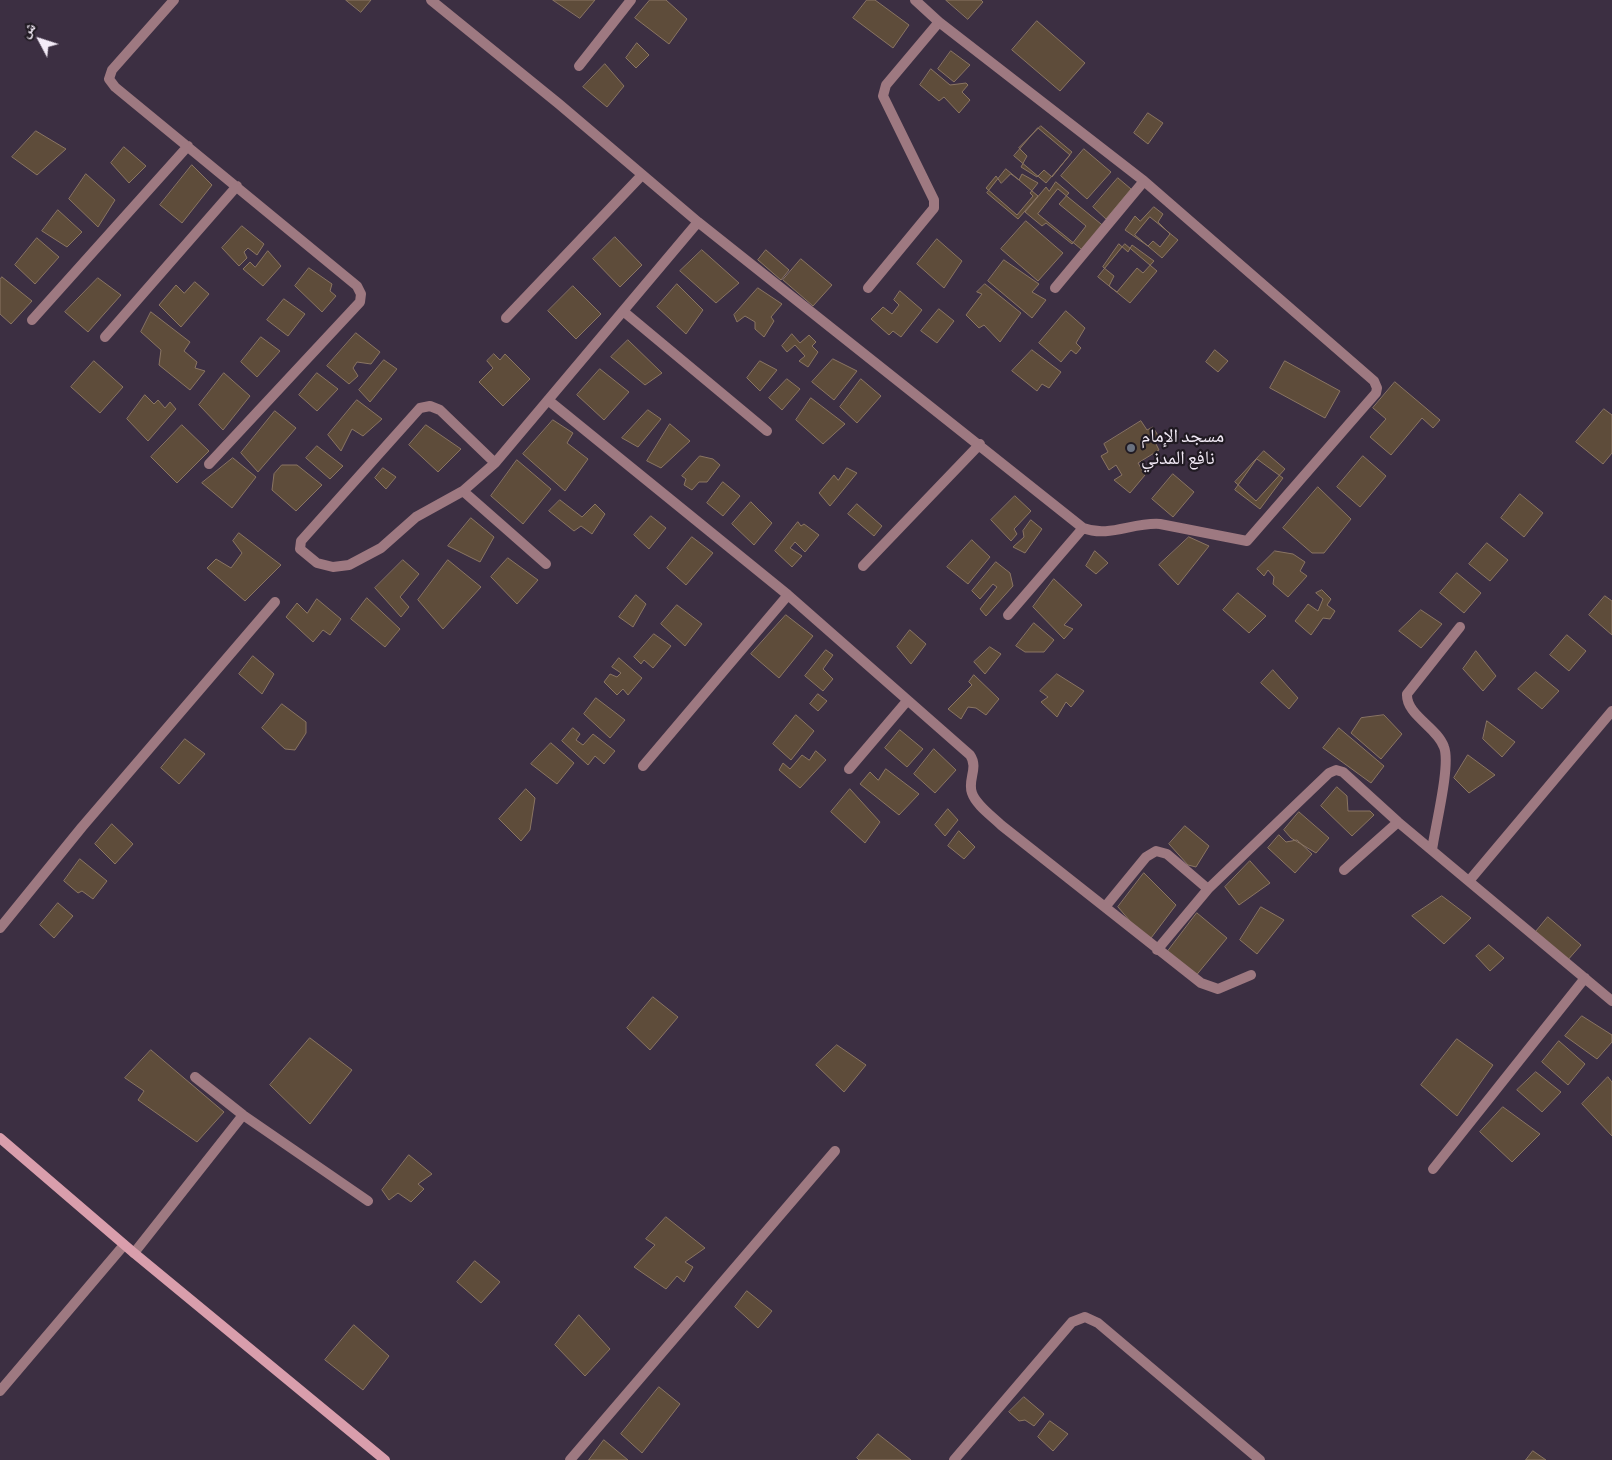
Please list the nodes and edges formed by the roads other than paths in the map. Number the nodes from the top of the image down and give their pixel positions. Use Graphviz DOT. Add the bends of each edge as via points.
graph roads {
  1 [pos="174,0"];
  2 [pos="431,0"];
  3 [pos="631,0"];
  4 [pos="915,0"];
  5 [pos="939,22"];
  6 [pos="578,66"];
  7 [pos="188,146"];
  8 [pos="642,175"];
  9 [pos="1144,181"];
  10 [pos="236,186"];
  11 [pos="698,222"];
  12 [pos="868,288"];
  13 [pos="1056,288"];
  14 [pos="623,311"];
  15 [pos="506,318"];
  16 [pos="32,320"];
  17 [pos="105,337"];
  18 [pos="548,400"];
  19 [pos="767,431"];
  20 [pos="980,444"];
  21 [pos="495,463"];
  22 [pos="209,464"];
  23 [pos="464,491"];
  24 [pos="1083,528"];
  25 [pos="546,564"];
  26 [pos="863,566"];
  27 [pos="788,595"];
  28 [pos="275,602"];
  29 [pos="1008,615"];
  30 [pos="1460,627"];
  31 [pos="907,701"];
  32 [pos="1612,711"];
  33 [pos="643,766"];
  34 [pos="849,769"];
  35 [pos="1398,822"];
  36 [pos="1432,850"];
  37 [pos="1344,870"];
  38 [pos="1469,881"];
  39 [pos="1208,889"];
  40 [pos="1105,908"];
  41 [pos="0,928"];
  42 [pos="1157,950"];
  43 [pos="1251,975"];
  44 [pos="1585,978"];
  45 [pos="1612,1000"];
  46 [pos="195,1077"];
  47 [pos="243,1115"];
  48 [pos="0,1138"];
  49 [pos="835,1150"];
  50 [pos="1432,1169"];
  51 [pos="368,1201"];
  52 [pos="124,1245"];
  53 [pos="134,1254"];
  54 [pos="0,1391"];
  55 [pos="385,1460"];
  56 [pos="570,1460"];
  57 [pos="954,1460"];
  58 [pos="1260,1460"];
  1 -- 7 [label="street" via="112,70 109,79"];
  2 -- 8 [label="street"];
  3 -- 6 [label="street"];
  4 -- 5 [label="street"];
  5 -- 9 [label="street"];
  5 -- 12 [label="street" via="883,90 883,96 934,200 934,208"];
  7 -- 10 [label="street"];
  7 -- 16 [label="street"];
  8 -- 11 [label="street"];
  8 -- 15 [label="street"];
  9 -- 13 [label="street"];
  9 -- 24 [label="street" via="1374,381 1377,388 1247,541 1150,523 1096,533"];
  10 -- 17 [label="street"];
  10 -- 22 [label="street" via="356,286 361,294 360,302"];
  11 -- 14 [label="street"];
  11 -- 20 [label="street"];
  14 -- 18 [label="street"];
  14 -- 19 [label="street"];
  18 -- 21 [label="street"];
  18 -- 27 [label="street"];
  20 -- 24 [label="street"];
  20 -- 26 [label="street"];
  21 -- 23 [label="street"];
  21 -- 23 [label="street" via="440,410 430,406 420,408 299,545 317,563 333,567 349,565 382,548 416,517"];
  23 -- 25 [label="street"];
  24 -- 29 [label="street"];
  27 -- 31 [label="street"];
  27 -- 33 [label="street"];
  28 -- 41 [label="street"];
  30 -- 36 [label="street" via="1408,694 1410,706 1432,728 1444,747 1445,768"];
  31 -- 34 [label="street"];
  31 -- 40 [label="street" via="970,755 975,768 971,790 974,798 1001,825"];
  32 -- 38 [label="street"];
  35 -- 36 [label="street"];
  35 -- 37 [label="street"];
  35 -- 39 [label="street" via="1343,772 1333,770"];
  36 -- 38 [label="street"];
  38 -- 44 [label="street"];
  39 -- 40 [label="street" via="1167,854 1156,851 1146,858"];
  39 -- 42 [label="street"];
  40 -- 42 [label="street"];
  42 -- 43 [label="street" via="1208,987 1218,989"];
  44 -- 45 [label="street"];
  44 -- 50 [label="street"];
  46 -- 47 [label="street"];
  47 -- 51 [label="street"];
  47 -- 53 [label="street"];
  48 -- 52 [label="main road"];
  49 -- 56 [label="street"];
  52 -- 53 [label="main road"];
  52 -- 54 [label="street"];
  53 -- 55 [label="main road"];
  57 -- 58 [label="street" via="1072,1322 1085,1317 1098,1323"];
}
